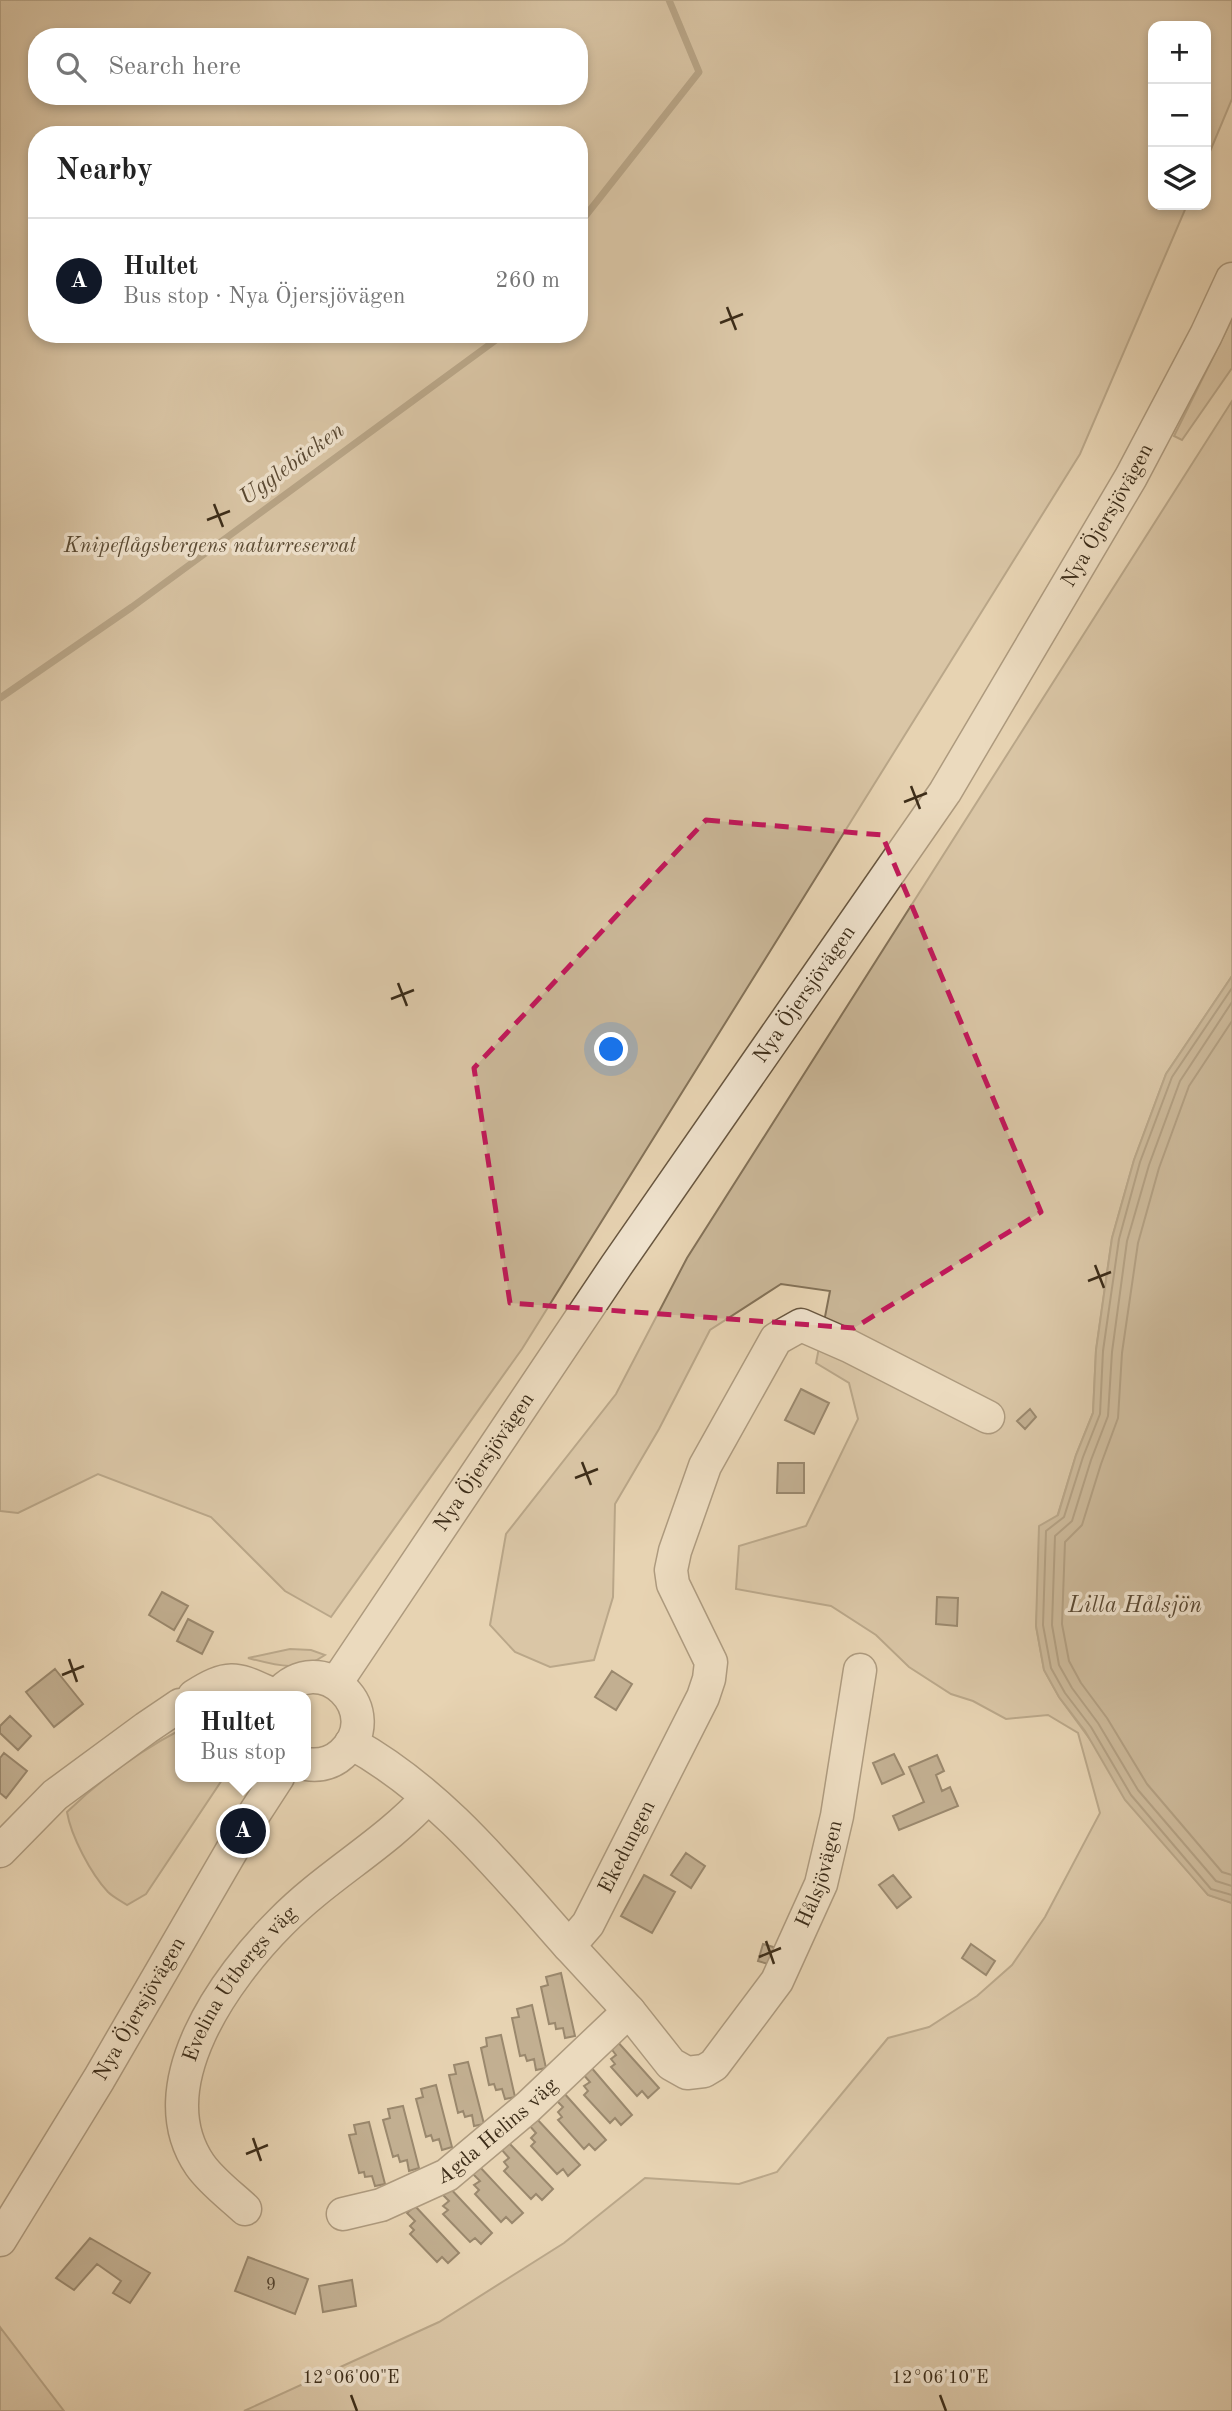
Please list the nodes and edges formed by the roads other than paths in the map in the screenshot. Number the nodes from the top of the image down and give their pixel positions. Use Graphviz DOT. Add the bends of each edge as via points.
graph roads {
  1 [pos="1232,279"];
  2 [pos="988,1417"];
  3 [pos="860,1671"];
  4 [pos="336,1683"];
  5 [pos="202,1691"];
  6 [pos="264,1691"];
  7 [pos="282,1691"];
  8 [pos="175,1709"];
  9 [pos="351,1743"];
  10 [pos="311,1764"];
  11 [pos="275,1782"];
  12 [pos="427,1798"];
  13 [pos="0,1851"];
  14 [pos="569,1946"];
  15 [pos="629,2011"];
  16 [pos="245,2209"];
  17 [pos="343,2214"];
  18 [pos="0,2239"];
  1 -- 4 [label="street, Nya Öjersjövägen" via="1131,477 945,792 616,1266"];
  2 -- 14 [label="street, Ekedungen" via="802,1325 776,1339 705,1466 671,1570 676,1594 710,1662 703,1697 588,1924"];
  3 -- 15 [label="street, Hålsjövägen" via="821,1884 777,1981 704,2071 687,2073 671,2064"];
  4 -- 7 [label="street" via="304,1678"];
  4 -- 9 [label="street" via="356,1710"];
  5 -- 6 [label="street" via="236,1679"];
  8 -- 13 [label="street" via="55,1795"];
  9 -- 10 [label="street" via="335,1759"];
  9 -- 12 [label="street"];
  11 -- 18 [label="street, Nya Öjersjövägen"];
  12 -- 14 [label="street" via="490,1858"];
  12 -- 16 [label="street, Evelina Utbergs väg" via="385,1839 282,1921 236,1975 201,2033 182,2092 186,2135 199,2164"];
  14 -- 15 [label="street"];
  15 -- 17 [label="street, Agda Helins väg" via="528,2107 447,2175 381,2205"];
}
